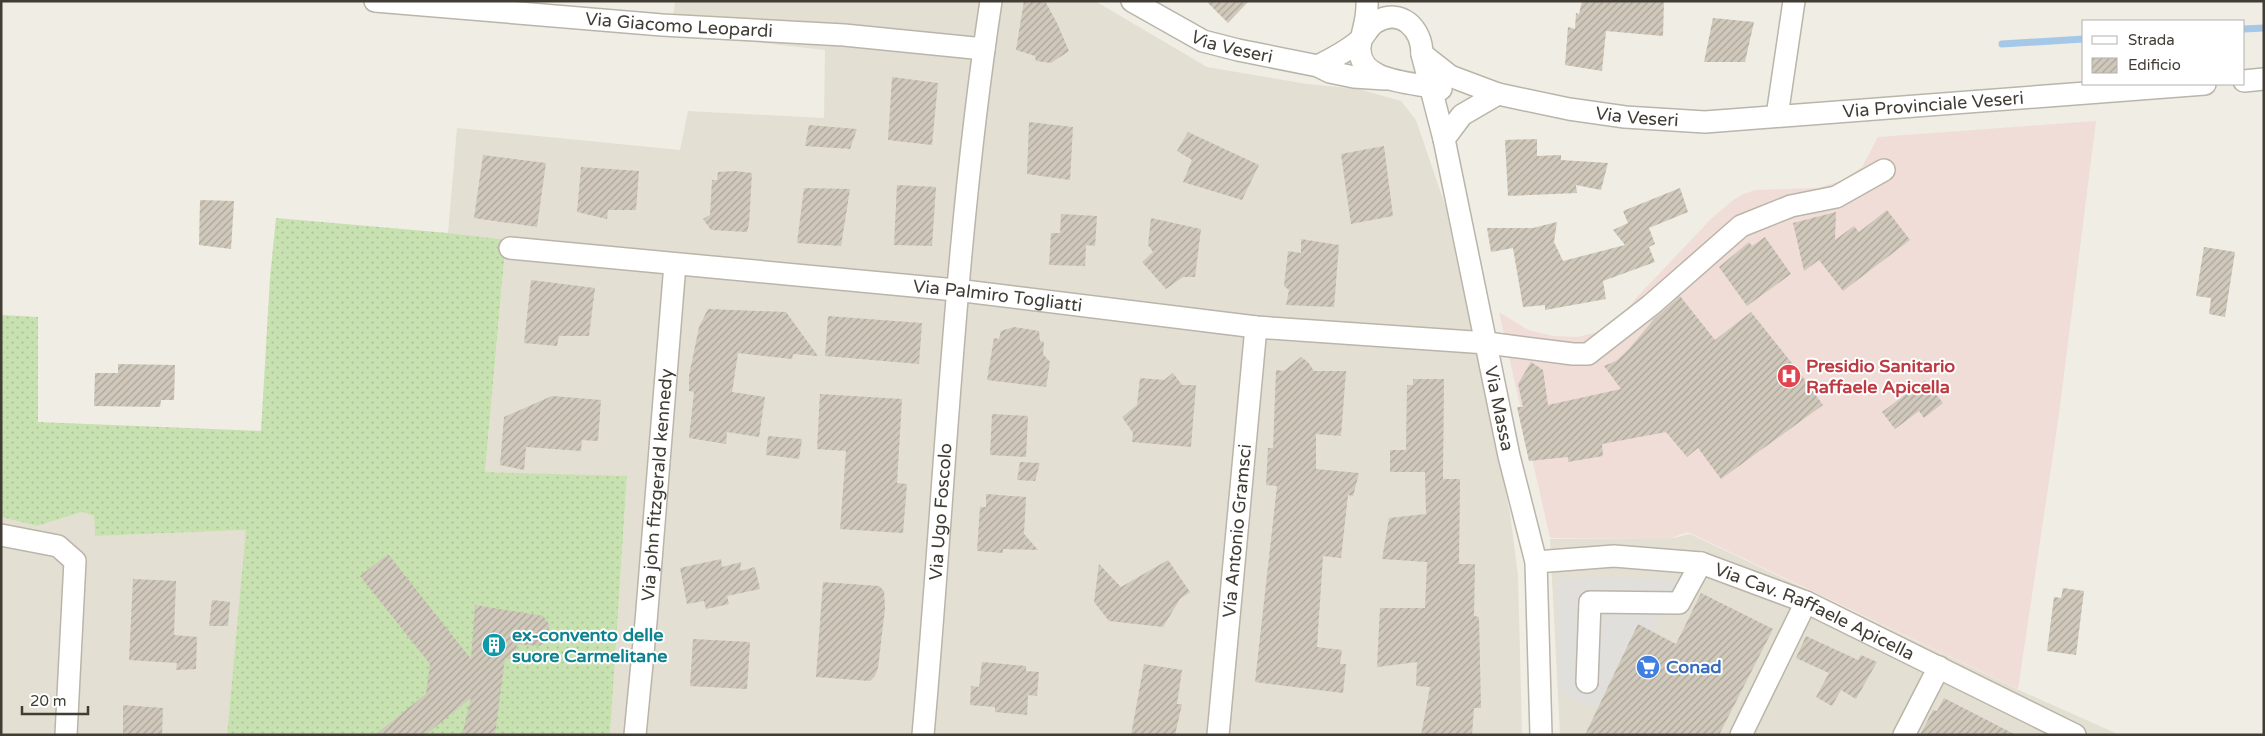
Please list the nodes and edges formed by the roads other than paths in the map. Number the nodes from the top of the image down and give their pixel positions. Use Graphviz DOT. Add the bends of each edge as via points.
graph roads {
  1 [pos="374,1"];
  2 [pos="991,1"];
  3 [pos="1132,1"];
  4 [pos="1367,1"];
  5 [pos="1388,1"];
  6 [pos="1794,1"];
  7 [pos="1404,20"];
  8 [pos="1362,38"];
  9 [pos="984,49"];
  10 [pos="1422,54"];
  11 [pos="1318,66"];
  12 [pos="1390,79"];
  13 [pos="2264,79"];
  14 [pos="2245,81"];
  15 [pos="2192,85"];
  16 [pos="1430,86"];
  17 [pos="1498,94"];
  18 [pos="1777,116"];
  19 [pos="1444,139"];
  20 [pos="1884,170"];
  21 [pos="510,248"];
  22 [pos="674,264"];
  23 [pos="956,290"];
  24 [pos="1256,327"];
  25 [pos="1487,343"];
  26 [pos="1,535"];
  27 [pos="1536,562"];
  28 [pos="1701,563"];
  29 [pos="1806,602"];
  30 [pos="1939,667"];
  31 [pos="1587,682"];
  32 [pos="66,735"];
  33 [pos="635,735"];
  34 [pos="923,735"];
  35 [pos="1218,735"];
  36 [pos="1541,735"];
  37 [pos="1742,735"];
  38 [pos="1904,735"];
  39 [pos="2074,735"];
  1 -- 9 [label="street, Via Giacomo Leopardi" via="662,25 844,35"];
  2 -- 9 [label="street"];
  3 -- 11 [label="street, Via Veseri" via="1203,41"];
  4 -- 8 [label="street" via="1368,16"];
  5 -- 7 [label="street"];
  6 -- 18 [label="street"];
  7 -- 8 [label="street" via="1386,18 1376,22"];
  7 -- 10 [label="street" via="1418,33"];
  8 -- 11 [label="street" via="1344,53"];
  8 -- 12 [label="street" via="1360,48 1365,65 1372,73"];
  9 -- 23 [label="street"];
  10 -- 12 [label="street" via="1415,68 1406,76"];
  10 -- 16 [label="street, Via Massa"];
  10 -- 17 [label="street, Via Veseri" via="1462,82"];
  11 -- 12 [label="street, Via Veseri" via="1354,77"];
  12 -- 16 [label="street, Via Veseri"];
  13 -- 14 [label="street"];
  15 -- 18 [label="street, Via Provinciale Veseri"];
  16 -- 17 [label="street, Via Veseri" via="1457,92"];
  16 -- 19 [label="street, Via Massa"];
  17 -- 18 [label="street, Via Veseri" via="1569,110 1659,120 1706,122"];
  17 -- 19 [label="street" via="1462,115"];
  19 -- 25 [label="street, Via Massa"];
  20 -- 25 [label="street, Via Palmiro Togliatti" via="1836,197 1791,206 1741,226 1651,305 1588,354"];
  21 -- 22 [label="street, Via Palmiro Togliatti"];
  22 -- 23 [label="street, Via Palmiro Togliatti"];
  22 -- 33 [label="street, Via john fitzgerald kennedy"];
  23 -- 24 [label="street, Via Palmiro Togliatti"];
  23 -- 34 [label="street, Via Ugo Foscolo"];
  24 -- 25 [label="street, Via Palmiro Togliatti"];
  24 -- 35 [label="street, Via Antonio Gramsci"];
  25 -- 27 [label="street, Via Massa" via="1509,456"];
  26 -- 32 [label="street" via="58,546 75,562"];
  27 -- 28 [label="street, Via Cav. Raffaele Apicella" via="1614,556"];
  27 -- 36 [label="street, Via Massa"];
  28 -- 29 [label="street, Via Cav. Raffaele Apicella"];
  28 -- 31 [label="street" via="1679,603 1590,602"];
  29 -- 30 [label="street, Via Cav. Raffaele Apicella"];
  29 -- 37 [label="street"];
  30 -- 38 [label="street"];
  30 -- 39 [label="street, Via Cav. Raffaele Apicella"];
}
